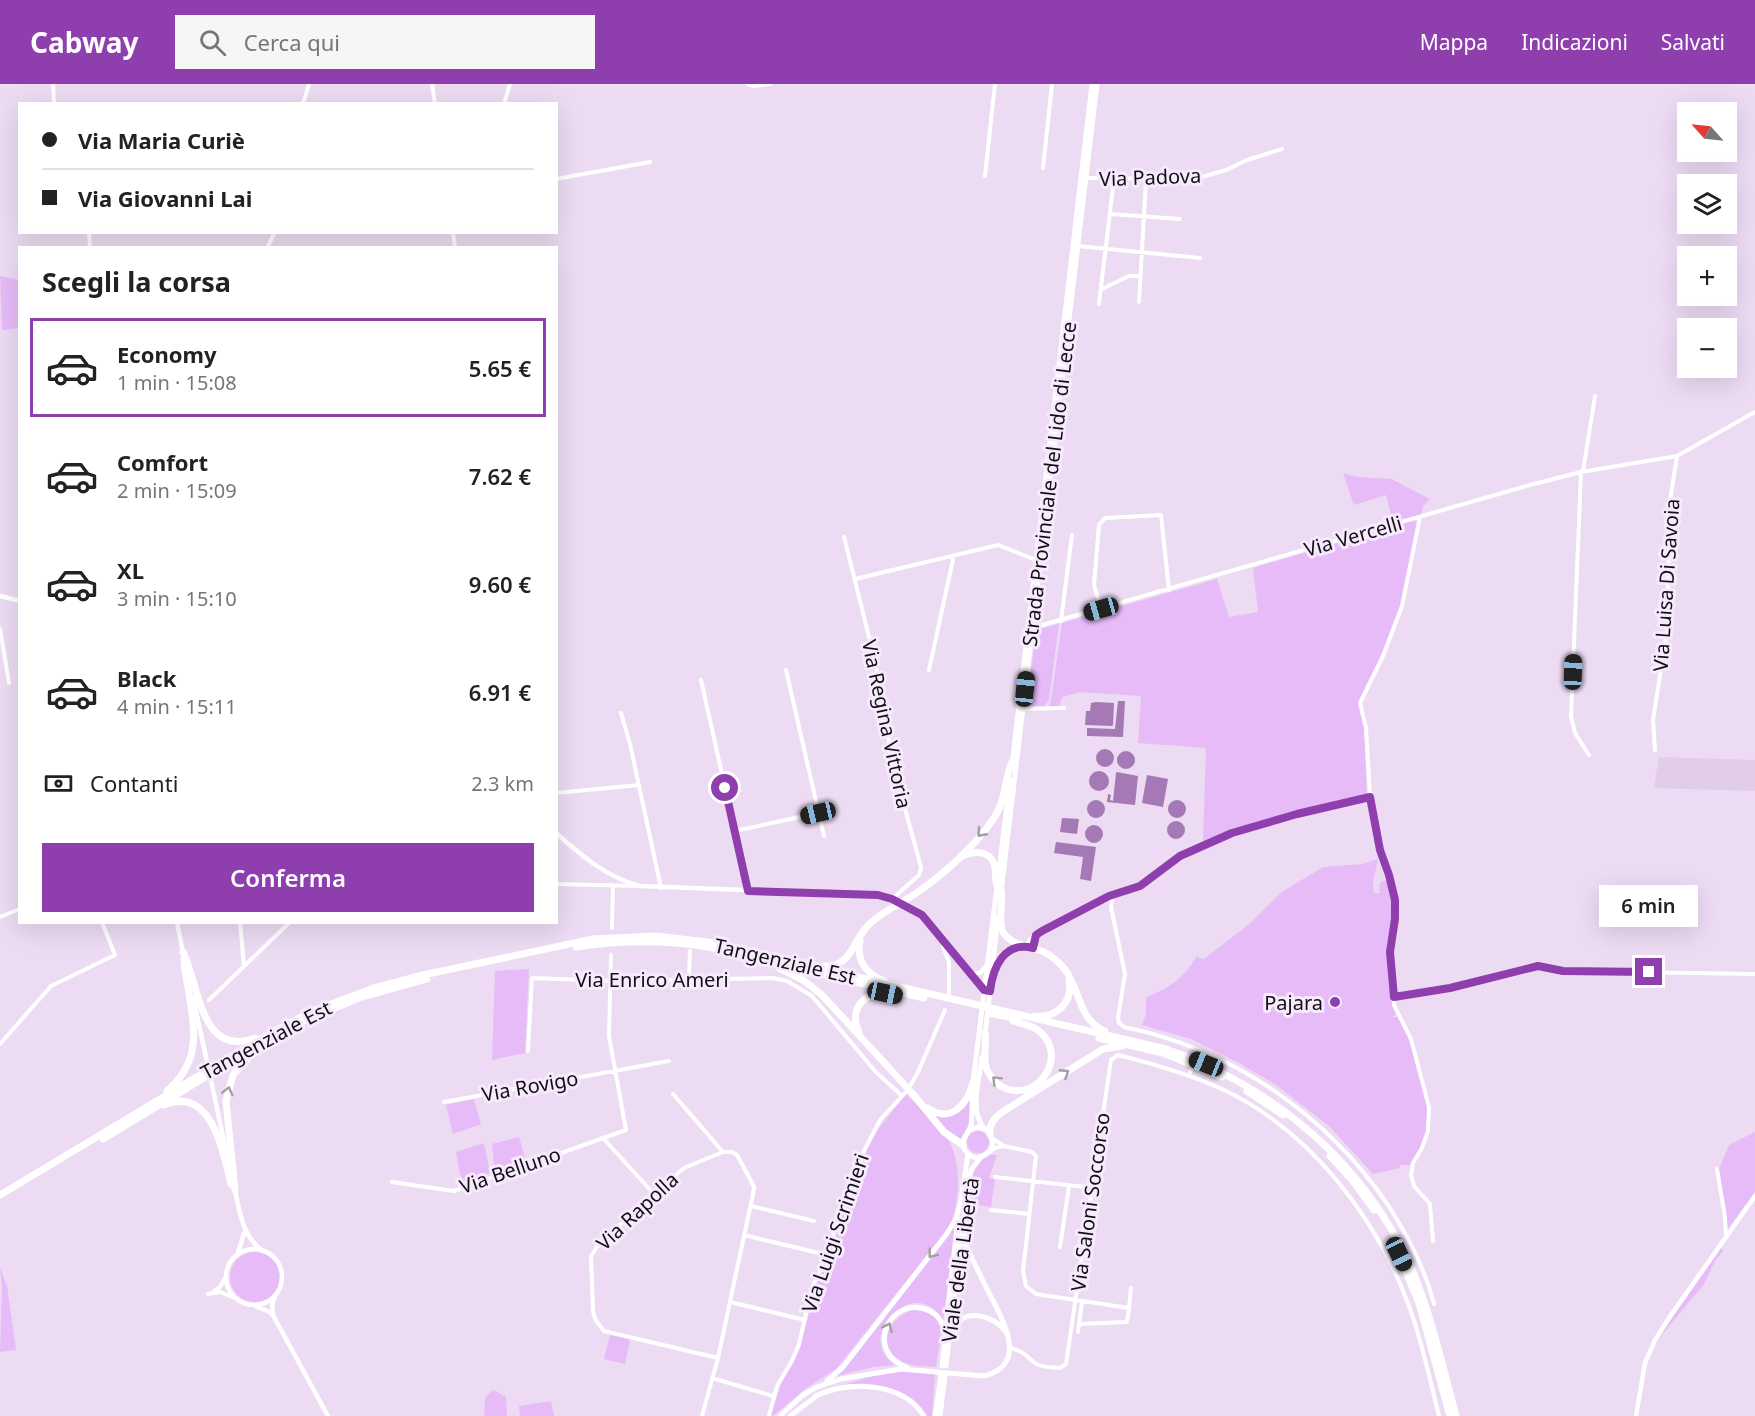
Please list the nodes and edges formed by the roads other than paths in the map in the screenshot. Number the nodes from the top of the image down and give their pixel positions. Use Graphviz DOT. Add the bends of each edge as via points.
graph roads {
  1 [pos="53,84"];
  2 [pos="309,84"];
  3 [pos="432,84"];
  4 [pos="510,84"];
  5 [pos="747,84"];
  6 [pos="770,84"];
  7 [pos="995,84"];
  8 [pos="1052,84"];
  9 [pos="1092,84"];
  10 [pos="1097,84"];
  11 [pos="54,102"];
  12 [pos="304,102"];
  13 [pos="435,102"];
  14 [pos="505,102"];
  15 [pos="1282,149"];
  16 [pos="650,162"];
  17 [pos="1042,168"];
  18 [pos="1084,174"];
  19 [pos="984,176"];
  20 [pos="558,179"];
  21 [pos="1114,179"];
  22 [pos="1146,179"];
  23 [pos="1082,185"];
  24 [pos="1110,214"];
  25 [pos="1143,217"];
  26 [pos="1180,219"];
  27 [pos="1078,246"];
  28 [pos="1106,249"];
  29 [pos="1141,252"];
  30 [pos="1200,258"];
  31 [pos="1140,276"];
  32 [pos="1101,290"];
  33 [pos="1139,302"];
  34 [pos="1099,304"];
  35 [pos="1595,396"];
  36 [pos="1755,412"];
  37 [pos="1677,456"];
  38 [pos="1582,472"];
  39 [pos="1420,517"];
  40 [pos="1072,535"];
  41 [pos="844,537"];
  42 [pos="954,555"];
  43 [pos="1036,560"];
  44 [pos="855,579"];
  45 [pos="1169,590"];
  46 [pos="0,596"];
  47 [pos="18,600"];
  48 [pos="1101,609"];
  49 [pos="1061,621"];
  50 [pos="1032,628"];
  51 [pos="0,629"];
  52 [pos="786,670"];
  53 [pos="929,670"];
  54 [pos="701,680"];
  55 [pos="9,683"];
  56 [pos="1064,708"];
  57 [pos="1023,709"];
  58 [pos="621,713"];
  59 [pos="1655,750"];
  60 [pos="1589,755"];
  61 [pos="1012,762"];
  62 [pos="639,785"];
  63 [pos="558,794"];
  64 [pos="1370,797"];
  65 [pos="818,813"];
  66 [pos="735,831"];
  67 [pos="558,835"];
  68 [pos="824,836"];
  69 [pos="954,862"];
  70 [pos="558,884"];
  71 [pos="613,886"];
  72 [pos="640,886"];
  73 [pos="999,888"];
  74 [pos="661,889"];
  75 [pos="748,891"];
  76 [pos="1113,894"];
  77 [pos="892,899"];
  78 [pos="1098,901"];
  79 [pos="1111,907"];
  80 [pos="18,910"];
  81 [pos="0,917"];
  82 [pos="103,924"];
  83 [pos="177,924"];
  84 [pos="240,924"];
  85 [pos="288,924"];
  86 [pos="612,928"];
  87 [pos="863,932"];
  88 [pos="944,943"];
  89 [pos="1029,947"];
  90 [pos="690,951"];
  91 [pos="611,955"];
  92 [pos="184,956"];
  93 [pos="749,957"];
  94 [pos="792,962"];
  95 [pos="987,965"];
  96 [pos="244,967"];
  97 [pos="1064,968"];
  98 [pos="971,974"];
  99 [pos="1755,974"];
  100 [pos="689,979"];
  101 [pos="991,979"];
  102 [pos="611,981"];
  103 [pos="987,991"];
  104 [pos="917,994"];
  105 [pos="949,994"];
  106 [pos="1394,997"];
  107 [pos="209,1000"];
  108 [pos="945,1010"];
  109 [pos="1005,1014"];
  110 [pos="296,1019"];
  111 [pos="291,1027"];
  112 [pos="985,1033"];
  113 [pos="1142,1043"];
  114 [pos="0,1044"];
  115 [pos="867,1044"];
  116 [pos="1197,1049"];
  117 [pos="528,1051"];
  118 [pos="1163,1053"];
  119 [pos="1184,1058"];
  120 [pos="669,1061"];
  121 [pos="1206,1067"];
  122 [pos="615,1071"];
  123 [pos="1189,1076"];
  124 [pos="973,1082"];
  125 [pos="910,1086"];
  126 [pos="909,1093"];
  127 [pos="673,1094"];
  128 [pos="902,1096"];
  129 [pos="444,1102"];
  130 [pos="127,1119"];
  131 [pos="122,1127"];
  132 [pos="968,1131"];
  133 [pos="990,1134"];
  134 [pos="603,1138"];
  135 [pos="963,1145"];
  136 [pos="1004,1146"];
  137 [pos="723,1152"];
  138 [pos="989,1152"];
  139 [pos="967,1153"];
  140 [pos="982,1157"];
  141 [pos="1717,1169"];
  142 [pos="995,1177"];
  143 [pos="392,1182"];
  144 [pos="1033,1182"];
  145 [pos="1069,1186"];
  146 [pos="1085,1187"];
  147 [pos="966,1191"];
  148 [pos="235,1192"];
  149 [pos="654,1194"];
  150 [pos="0,1195"];
  151 [pos="1755,1196"];
  152 [pos="0,1200"];
  153 [pos="960,1204"];
  154 [pos="751,1206"];
  155 [pos="992,1210"];
  156 [pos="1029,1214"];
  157 [pos="814,1221"];
  158 [pos="243,1227"];
  159 [pos="744,1235"];
  160 [pos="1726,1237"];
  161 [pos="1433,1241"];
  162 [pos="1060,1247"];
  163 [pos="263,1251"];
  164 [pos="238,1254"];
  165 [pos="827,1255"];
  166 [pos="226,1276"];
  167 [pos="1131,1287"];
  168 [pos="276,1295"];
  169 [pos="235,1298"];
  170 [pos="1076,1301"];
  171 [pos="730,1302"];
  172 [pos="1082,1302"];
  173 [pos="1434,1304"];
  174 [pos="254,1305"];
  175 [pos="1129,1308"];
  176 [pos="274,1317"];
  177 [pos="804,1320"];
  178 [pos="1079,1324"];
  179 [pos="1078,1332"];
  180 [pos="1010,1339"];
  181 [pos="1010,1348"];
  182 [pos="718,1358"];
  183 [pos="944,1366"];
  184 [pos="913,1369"];
  185 [pos="860,1376"];
  186 [pos="712,1378"];
  187 [pos="817,1387"];
  188 [pos="773,1396"];
  189 [pos="815,1396"];
  190 [pos="797,1400"];
  191 [pos="802,1405"];
  192 [pos="328,1416"];
  193 [pos="702,1416"];
  194 [pos="769,1416"];
  195 [pos="780,1416"];
  196 [pos="790,1416"];
  197 [pos="924,1416"];
  198 [pos="935,1416"];
  199 [pos="940,1416"];
  200 [pos="1439,1416"];
  201 [pos="1450,1416"];
  202 [pos="1456,1416"];
  203 [pos="1636,1416"];
  1 -- 11 [label="street"];
  2 -- 12 [label="street"];
  3 -- 13 [label="street"];
  4 -- 14 [label="street"];
  5 -- 6 [label="street"];
  7 -- 19 [label="street"];
  8 -- 17 [label="street"];
  9 -- 18 [label="main road, Strada Provinciale del Lido di Lecce"];
  10 -- 18 [label="main road, Strada Provinciale del Lido di Lecce"];
  15 -- 22 [label="street, Via Padova" via="1195,179"];
  16 -- 20 [label="street"];
  18 -- 21 [label="street, Via Padova"];
  18 -- 23 [label="main road, Strada Provinciale del Lido di Lecce"];
  21 -- 22 [label="street, Via Padova"];
  21 -- 24 [label="street"];
  22 -- 25 [label="street"];
  23 -- 27 [label="main road, Strada Provinciale del Lido di Lecce"];
  23 -- 43 [label="main road, Strada Provinciale del Lido di Lecce"];
  24 -- 25 [label="street"];
  24 -- 28 [label="street"];
  25 -- 26 [label="street"];
  25 -- 29 [label="street"];
  27 -- 28 [label="street"];
  27 -- 50 [label="main road, Strada Provinciale del Lido di Lecce"];
  28 -- 29 [label="street"];
  28 -- 32 [label="street"];
  29 -- 30 [label="street"];
  29 -- 31 [label="street"];
  31 -- 32 [label="street" via="1129,276"];
  31 -- 33 [label="street"];
  32 -- 34 [label="street"];
  35 -- 38 [label="street"];
  36 -- 37 [label="street"];
  37 -- 38 [label="street, Via Vercelli"];
  37 -- 59 [label="street, Via Luisa Di Savoia" via="1670,501 1667,631 1653,720"];
  38 -- 39 [label="street, Via Vercelli"];
  38 -- 60 [label="street" via="1571,717 1575,733"];
  39 -- 45 [label="street, Via Vercelli"];
  39 -- 64 [label="street" via="1402,606 1360,703 1367,737"];
  40 -- 49 [label="street"];
  41 -- 44 [label="street, Via Regina Vittoria"];
  42 -- 43 [label="street" via="998,545"];
  42 -- 44 [label="street"];
  42 -- 53 [label="street"];
  43 -- 61 [label="main road, Strada Provinciale del Lido di Lecce"];
  44 -- 77 [label="street, Via Regina Vittoria" via="894,769 921,867 919,875"];
  45 -- 48 [label="street, Via Vercelli"];
  45 -- 48 [label="street" via="1161,515 1105,518 1099,525 1094,585"];
  46 -- 47 [label="street"];
  48 -- 49 [label="street, Via Vercelli"];
  49 -- 50 [label="street, Via Vercelli"];
  50 -- 57 [label="main road, Strada Provinciale del Lido di Lecce"];
  51 -- 55 [label="street"];
  52 -- 65 [label="street"];
  54 -- 66 [label="street"];
  56 -- 57 [label="street"];
  57 -- 73 [label="main road, Strada Provinciale del Lido di Lecce"];
  58 -- 62 [label="street"];
  61 -- 69 [label="highway, one-way" via="997,814"];
  61 -- 73 [label="main road, Strada Provinciale del Lido di Lecce"];
  62 -- 63 [label="street"];
  62 -- 74 [label="street"];
  64 -- 76 [label="street" via="1232,833 1180,856 1140,886"];
  64 -- 106 [label="street" via="1395,900 1390,952"];
  65 -- 66 [label="street"];
  65 -- 68 [label="street"];
  66 -- 75 [label="street"];
  67 -- 72 [label="street" via="601,870"];
  69 -- 73 [label="highway" via="969,852 984,854 994,863"];
  69 -- 87 [label="highway"];
  70 -- 71 [label="street"];
  71 -- 72 [label="street"];
  71 -- 86 [label="street"];
  72 -- 74 [label="street"];
  73 -- 89 [label="highway" via="1003,898 1002,929 1013,942"];
  73 -- 95 [label="main road, Strada Provinciale del Lido di Lecce"];
  73 -- 101 [label="main road, Strada Provinciale del Lido di Lecce"];
  74 -- 75 [label="street"];
  75 -- 77 [label="street" via="878,895"];
  76 -- 78 [label="street"];
  76 -- 79 [label="street"];
  77 -- 88 [label="street" via="922,915"];
  78 -- 79 [label="street"];
  78 -- 89 [label="street" via="1036,935 1030,939"];
  79 -- 116 [label="street" via="1125,974 1119,1023"];
  80 -- 81 [label="street"];
  82 -- 114 [label="street" via="115,955 54,984"];
  83 -- 92 [label="street"];
  84 -- 96 [label="street"];
  85 -- 96 [label="street"];
  87 -- 94 [label="highway" via="849,955 838,964 828,967"];
  87 -- 104 [label="highway" via="858,950 866,969 879,980"];
  88 -- 98 [label="street"];
  88 -- 105 [label="street" via="949,962"];
  89 -- 97 [label="highway" via="1049,955"];
  89 -- 101 [label="highway" via="1006,952"];
  90 -- 100 [label="street"];
  91 -- 102 [label="street"];
  92 -- 110 [label="highway" via="207,1020 219,1035 249,1040"];
  92 -- 130 [label="highway" via="194,1038 189,1064 169,1089"];
  92 -- 148 [label="street"];
  93 -- 104 [label="highway, Tangenziale Est"];
  93 -- 111 [label="highway, Tangenziale Est" via="682,943 597,944 387,989"];
  93 -- 115 [label="highway" via="788,971 812,987"];
  94 -- 104 [label="highway, Tangenziale Est"];
  94 -- 110 [label="highway, Tangenziale Est" via="682,938 593,939 394,982"];
  95 -- 98 [label="street" via="980,973"];
  95 -- 103 [label="main road, Strada Provinciale del Lido di Lecce"];
  96 -- 107 [label="street"];
  97 -- 109 [label="highway" via="1070,994 1057,1011 1040,1017"];
  97 -- 113 [label="highway" via="1086,1016 1095,1026"];
  98 -- 103 [label="street"];
  99 -- 106 [label="street" via="1566,971 1538,966"];
  100 -- 102 [label="street, Via Enrico Ameri"];
  100 -- 128 [label="street, Via Enrico Ameri" via="773,978 799,986"];
  101 -- 103 [label="main road, Strada Provinciale del Lido di Lecce"];
  102 -- 117 [label="street, Via Enrico Ameri" via="532,978"];
  102 -- 122 [label="street" via="609,1036"];
  103 -- 112 [label="main road, Viale della Libertà"];
  103 -- 124 [label="main road"];
  104 -- 109 [label="highway, Tangenziale Est"];
  104 -- 115 [label="highway" via="880,993 864,999 855,1012 855,1022"];
  106 -- 161 [label="street" via="1397,1013 1411,1039 1430,1107 1425,1141 1411,1175 1414,1186 1430,1204"];
  108 -- 125 [label="street"];
  109 -- 112 [label="highway, one-way" via="1034,1028 1048,1042 1052,1053 1049,1069 1036,1086 1015,1091 992,1078 985,1064"];
  109 -- 113 [label="highway, Tangenziale Est"];
  109 -- 118 [label="highway, Tangenziale Est"];
  110 -- 130 [label="highway, Tangenziale Est"];
  111 -- 131 [label="highway, Tangenziale Est"];
  148 -- 111 [label="highway, one-way" via="226,1110 229,1084 249,1056"];
  112 -- 133 [label="main road, Viale della Libertà" via="977,1105 979,1120"];
  113 -- 119 [label="highway, Tangenziale Est"];
  115 -- 126 [label="highway"];
  116 -- 123 [label="street"];
  116 -- 173 [label="street" via="1270,1087 1346,1151 1400,1223 1424,1272"];
  118 -- 119 [label="highway, Tangenziale Est"];
  133 -- 118 [label="highway, one-way" via="992,1121 1000,1114 1104,1049 1120,1046"];
  119 -- 121 [label="highway, Tangenziale Est"];
  120 -- 122 [label="street, Via Rovigo"];
  121 -- 201 [label="highway, Tangenziale Est" via="1268,1104 1313,1139 1352,1180 1377,1215 1392,1239 1419,1303"];
  121 -- 202 [label="highway, Tangenziale Est" via="1271,1100 1299,1122 1340,1160 1370,1196 1417,1282"];
  122 -- 129 [label="street, Via Rovigo"];
  122 -- 134 [label="street, Via Belluno" via="626,1130"];
  123 -- 170 [label="street, Via Saloni Soccorso" via="1118,1055 1113,1058"];
  123 -- 200 [label="street" via="1223,1090 1280,1126 1348,1193 1395,1271 1410,1308"];
  124 -- 126 [label="highway" via="963,1105 946,1114 930,1110"];
  124 -- 132 [label="main road"];
  126 -- 128 [label="street, Via Luigi Scrimieri"];
  126 -- 135 [label="highway" via="944,1132"];
  127 -- 137 [label="street"];
  128 -- 165 [label="street, Via Luigi Scrimieri" via="874,1129 841,1207"];
  130 -- 150 [label="highway, Tangenziale Est"];
  131 -- 148 [label="highway" via="172,1102 198,1107 211,1121"];
  131 -- 152 [label="highway, Tangenziale Est"];
  132 -- 133 [label="main road" via="975,1127"];
  132 -- 135 [label="main road"];
  133 -- 136 [label="street"];
  133 -- 138 [label="main road, Viale della Libertà" via="993,1146"];
  134 -- 143 [label="street, Via Belluno" via="454,1191"];
  134 -- 149 [label="street"];
  135 -- 139 [label="main road, Viale della Libertà"];
  136 -- 138 [label="street"];
  136 -- 144 [label="street" via="1035,1154"];
  137 -- 149 [label="street, Via Rapolla" via="684,1168"];
  137 -- 154 [label="street" via="737,1155 754,1186"];
  138 -- 140 [label="main road, Viale della Libertà"];
  139 -- 140 [label="main road, Viale della Libertà"];
  139 -- 153 [label="main road, Viale della Libertà"];
  140 -- 147 [label="main road, Viale della Libertà" via="971,1170"];
  141 -- 160 [label="street"];
  142 -- 144 [label="street"];
  144 -- 145 [label="street"];
  144 -- 156 [label="street"];
  145 -- 146 [label="street"];
  145 -- 162 [label="street"];
  147 -- 180 [label="main road" via="966,1246"];
  147 -- 183 [label="main road, Viale della Libertà"];
  148 -- 158 [label="street"];
  149 -- 182 [label="street, Via Rapolla" via="594,1251 594,1319 604,1331"];
  151 -- 160 [label="street"];
  153 -- 183 [label="main road, Viale della Libertà"];
  153 -- 187 [label="main road, one-way" via="952,1226 934,1251 843,1367"];
  154 -- 157 [label="street"];
  154 -- 159 [label="street"];
  155 -- 156 [label="street"];
  156 -- 170 [label="street" via="1023,1271 1026,1286 1036,1294"];
  158 -- 163 [label="street"];
  158 -- 164 [label="street"];
  159 -- 165 [label="street"];
  159 -- 171 [label="street"];
  160 -- 203 [label="street" via="1655,1340 1645,1364"];
  163 -- 164 [label="street" via="254,1249"];
  163 -- 168 [label="street" via="275,1259 282,1273"];
  164 -- 166 [label="street" via="229,1264"];
  165 -- 177 [label="street, Via Luigi Scrimieri" via="812,1288"];
  166 -- 169 [label="street"];
  166 -- 169 [label="street" via="220,1287 208,1294 220,1292"];
  167 -- 175 [label="street"];
  168 -- 174 [label="street"];
  168 -- 176 [label="street" via="272,1305"];
  169 -- 174 [label="street"];
  170 -- 172 [label="street"];
  170 -- 181 [label="street, Via Saloni Soccorso" via="1063,1368 1038,1365"];
  171 -- 177 [label="street"];
  171 -- 182 [label="street"];
  172 -- 175 [label="street"];
  172 -- 178 [label="street"];
  174 -- 176 [label="street"];
  175 -- 178 [label="street" via="1127,1322"];
  176 -- 192 [label="street"];
  177 -- 188 [label="street, Via Luigi Scrimieri" via="795,1353"];
  178 -- 179 [label="street"];
  180 -- 181 [label="main road"];
  180 -- 183 [label="main road" via="992,1318 964,1318 954,1328"];
  181 -- 184 [label="main road" via="996,1371 976,1377"];
  182 -- 186 [label="street"];
  184 -- 183 [label="main road, one-way" via="892,1359 884,1336 895,1314 914,1307 928,1310 942,1322"];
  184 -- 185 [label="main road"];
  185 -- 187 [label="main road"];
  185 -- 189 [label="main road"];
  186 -- 188 [label="street"];
  186 -- 193 [label="street"];
  187 -- 190 [label="main road"];
  188 -- 194 [label="street, Via Luigi Scrimieri"];
  189 -- 191 [label="main road"];
  189 -- 197 [label="main road" via="842,1387 871,1387 909,1400"];
  190 -- 191 [label="main road"];
  190 -- 195 [label="main road"];
  191 -- 196 [label="main road"];
  198 -- 199 [label="main road" via="943,1375"];
}
